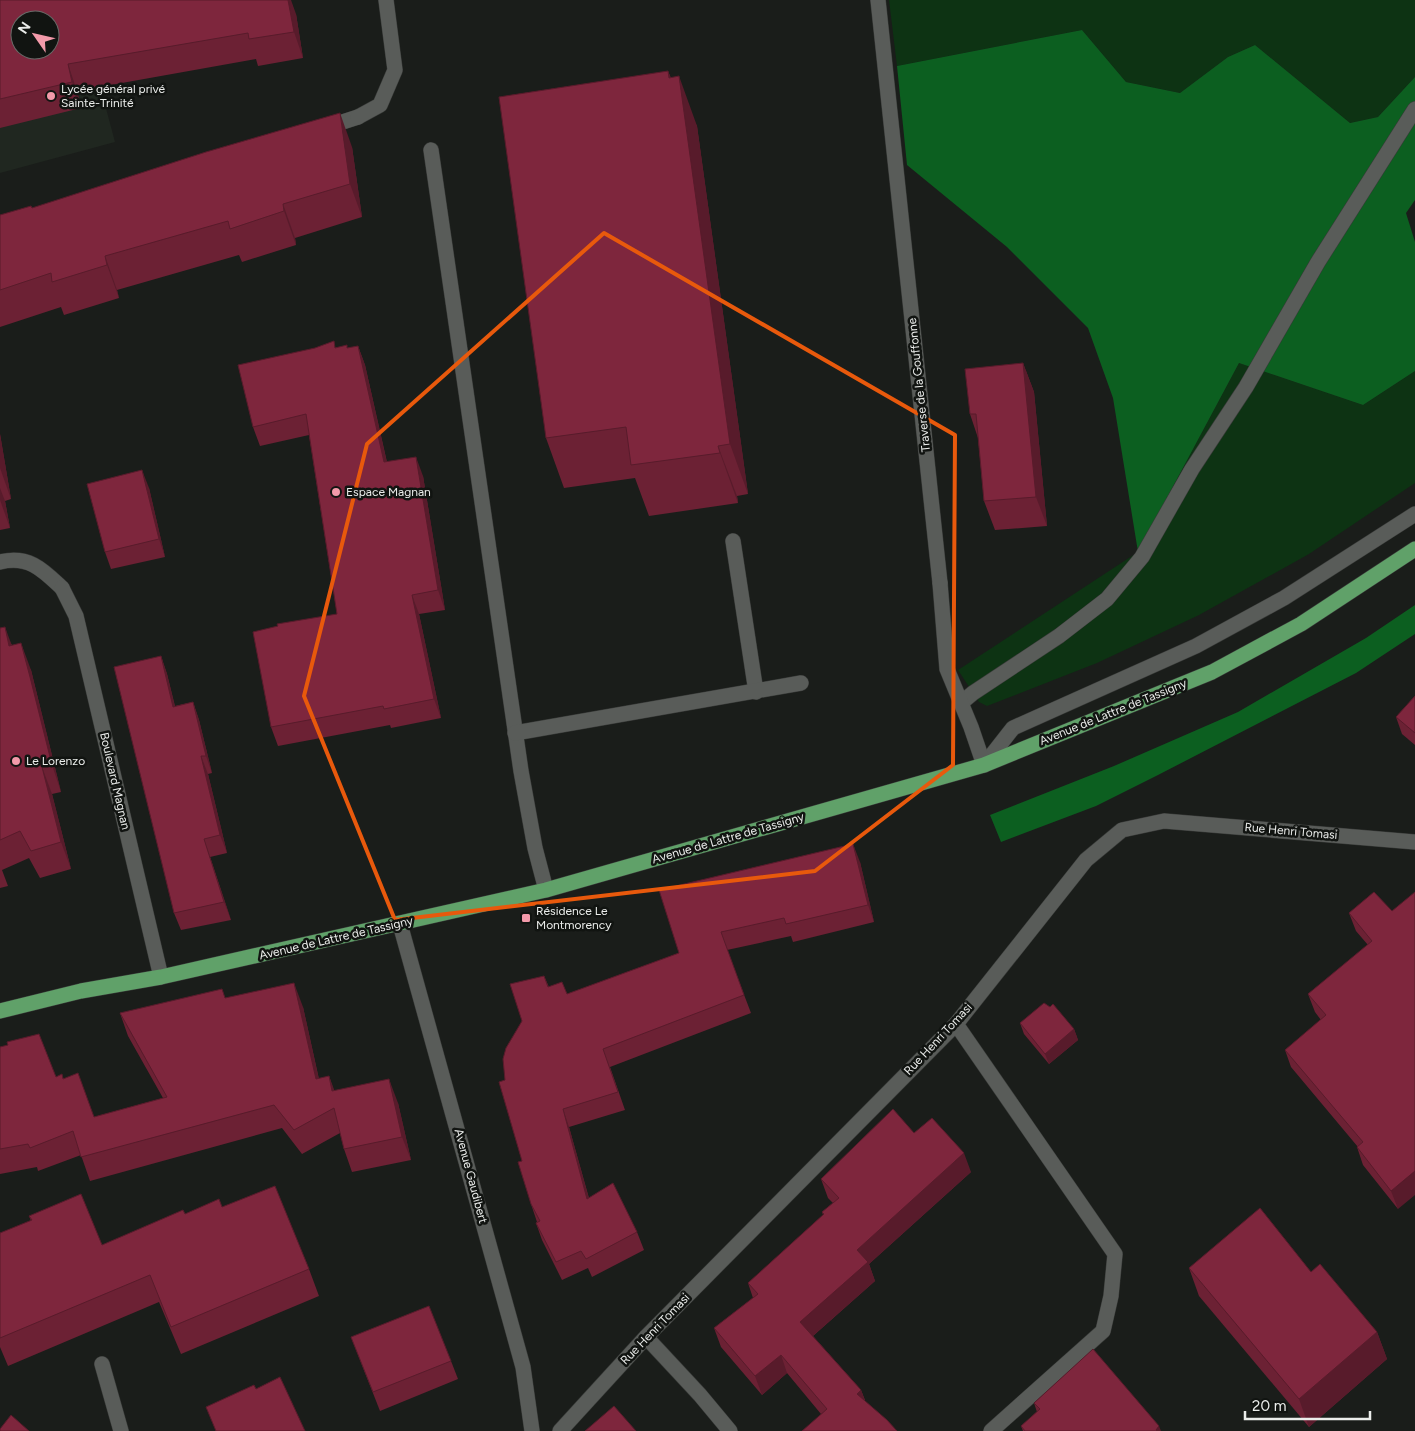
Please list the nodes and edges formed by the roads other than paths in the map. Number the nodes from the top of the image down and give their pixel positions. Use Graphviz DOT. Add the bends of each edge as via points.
graph roads {
  1 [pos="386,0"];
  2 [pos="878,0"];
  3 [pos="1415,109"];
  4 [pos="311,132"];
  5 [pos="431,150"];
  6 [pos="1415,514"];
  7 [pos="733,541"];
  8 [pos="1415,549"];
  9 [pos="0,562"];
  10 [pos="801,683"];
  11 [pos="756,692"];
  12 [pos="961,703"];
  13 [pos="515,733"];
  14 [pos="984,765"];
  15 [pos="1415,842"];
  16 [pos="546,890"];
  17 [pos="400,924"];
  18 [pos="161,977"];
  19 [pos="0,1011"];
  20 [pos="956,1024"];
  21 [pos="646,1337"];
  22 [pos="102,1364"];
  23 [pos="120,1431"];
  24 [pos="532,1431"];
  25 [pos="560,1431"];
  26 [pos="730,1431"];
  27 [pos="991,1431"];
  1 -- 4 [label="street" via="395,70 380,105 358,117"];
  2 -- 12 [label="street, Traverse de la Gouffonne" via="947,669"];
  3 -- 12 [label="street" via="1318,262 1142,557 1107,599"];
  5 -- 13 [label="street"];
  6 -- 14 [label="street" via="1284,598 1196,646 1012,728"];
  7 -- 11 [label="street"];
  8 -- 14 [label="main road, Avenue de Lattre de Tassigny" via="1301,624 1212,672"];
  9 -- 18 [label="street, Boulevard Magnan" via="28,562 41,568 62,588 76,616"];
  10 -- 11 [label="street"];
  11 -- 13 [label="street"];
  12 -- 14 [label="street, Traverse de la Gouffonne"];
  13 -- 16 [label="street" via="535,848"];
  14 -- 16 [label="main road, Avenue de Lattre de Tassigny"];
  15 -- 20 [label="street, Rue Henri Tomasi" via="1164,821 1122,830 1086,860"];
  16 -- 17 [label="main road, Avenue de Lattre de Tassigny"];
  17 -- 18 [label="main road, Avenue de Lattre de Tassigny"];
  17 -- 24 [label="street, Avenue Gaudibert" via="523,1368"];
  18 -- 19 [label="main road, Avenue de Lattre de Tassigny" via="80,991"];
  20 -- 21 [label="street, Rue Henri Tomasi"];
  20 -- 27 [label="street" via="1115,1254 1111,1296 1103,1331"];
  21 -- 25 [label="street, Rue Henri Tomasi"];
  21 -- 26 [label="street"];
  22 -- 23 [label="street"];
}
